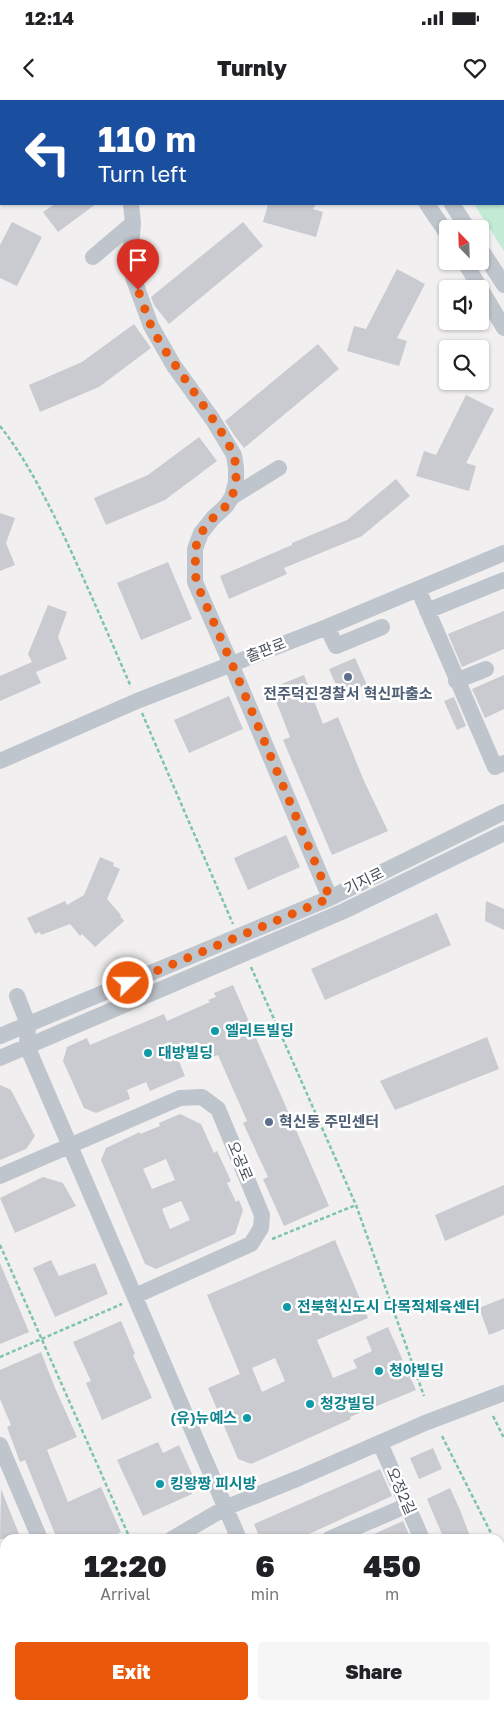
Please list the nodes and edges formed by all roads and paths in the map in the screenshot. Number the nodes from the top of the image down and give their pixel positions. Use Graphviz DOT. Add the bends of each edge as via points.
graph roads {
  1 [pos="131,205"];
  2 [pos="428,205"];
  3 [pos="453,205"];
  4 [pos="462,220"];
  5 [pos="439,222"];
  6 [pos="133,223"];
  7 [pos="92,257"];
  8 [pos="489,262"];
  9 [pos="469,270"];
  10 [pos="504,285"];
  11 [pos="504,328"];
  12 [pos="0,426"];
  13 [pos="279,468"];
  14 [pos="232,497"];
  15 [pos="504,553"];
  16 [pos="504,580"];
  17 [pos="418,589"];
  18 [pos="427,611"];
  19 [pos="327,626"];
  20 [pos="382,627"];
  21 [pos="232,664"];
  22 [pos="486,669"];
  23 [pos="456,681"];
  24 [pos="137,701"];
  25 [pos="0,761"];
  26 [pos="504,763"];
  27 [pos="504,812"];
  28 [pos="504,833"];
  29 [pos="330,898"];
  30 [pos="234,924"];
  31 [pos="251,965"];
  32 [pos="17,996"];
  33 [pos="28,1024"];
  34 [pos="0,1036"];
  35 [pos="27,1046"];
  36 [pos="0,1058"];
  37 [pos="71,1145"];
  38 [pos="0,1176"];
  39 [pos="356,1205"];
  40 [pos="271,1240"];
  41 [pos="0,1245"];
  42 [pos="129,1300"];
  43 [pos="42,1339"];
  44 [pos="0,1357"];
  45 [pos="504,1393"];
  46 [pos="424,1396"];
  47 [pos="493,1416"];
  48 [pos="503,1433"];
  49 [pos="442,1436"];
  50 [pos="504,1438"];
  51 [pos="380,1443"];
  52 [pos="0,1444"];
  53 [pos="408,1505"];
  54 [pos="225,1508"];
  55 [pos="38,1534"];
  56 [pos="128,1534"];
  57 [pos="181,1534"];
  58 [pos="237,1534"];
  59 [pos="341,1534"];
  60 [pos="420,1534"];
  61 [pos="491,1534"];
  1 -- 6 [label="street"];
  2 -- 5 [label="street"];
  3 -- 4 [label="street"];
  6 -- 7 [label="street"];
  6 -- 14 [label="street" via="130,259 133,277 151,326 170,360 234,454 236,482"];
  8 -- 10 [label="street"];
  9 -- 11 [label="street"];
  12 -- 24 [label="path" via="47,501"];
  13 -- 14 [label="street"];
  14 -- 21 [label="street" via="201,533 195,549 196,582"];
  15 -- 17 [label="street, 출판로"];
  16 -- 18 [label="street"];
  17 -- 18 [label="street"];
  17 -- 19 [label="street, 출판로"];
  18 -- 23 [label="street"];
  19 -- 20 [label="street" via="336,646"];
  19 -- 21 [label="street, 출판로"];
  21 -- 24 [label="street, 출판로"];
  21 -- 29 [label="street"];
  22 -- 23 [label="street"];
  23 -- 26 [label="street" via="495,767"];
  24 -- 25 [label="street, 출판로"];
  24 -- 30 [label="path"];
  27 -- 29 [label="street, 기지로"];
  28 -- 35 [label="street, 기지로" via="344,911"];
  29 -- 33 [label="street, 기지로"];
  31 -- 39 [label="path"];
  32 -- 33 [label="street"];
  33 -- 34 [label="street, 기지로"];
  33 -- 35 [label="street"];
  35 -- 36 [label="street, 기지로"];
  35 -- 37 [label="street"];
  37 -- 38 [label="street, 오공로"];
  37 -- 42 [label="street"];
  37 -- 42 [label="street, 오공로" via="180,1098 202,1097 218,1110 262,1215 261,1228 252,1244"];
  39 -- 40 [label="path"];
  39 -- 46 [label="path"];
  41 -- 43 [label="path"];
  42 -- 43 [label="path"];
  42 -- 54 [label="street"];
  43 -- 44 [label="path"];
  43 -- 56 [label="path"];
  45 -- 51 [label="street"];
  47 -- 48 [label="path"];
  48 -- 50 [label="path"];
  49 -- 61 [label="path"];
  51 -- 53 [label="street, 오정2길"];
  51 -- 54 [label="street"];
  52 -- 55 [label="street"];
  53 -- 59 [label="street"];
  53 -- 60 [label="street, 오정2길"];
  54 -- 57 [label="street"];
  54 -- 58 [label="street"];
}
